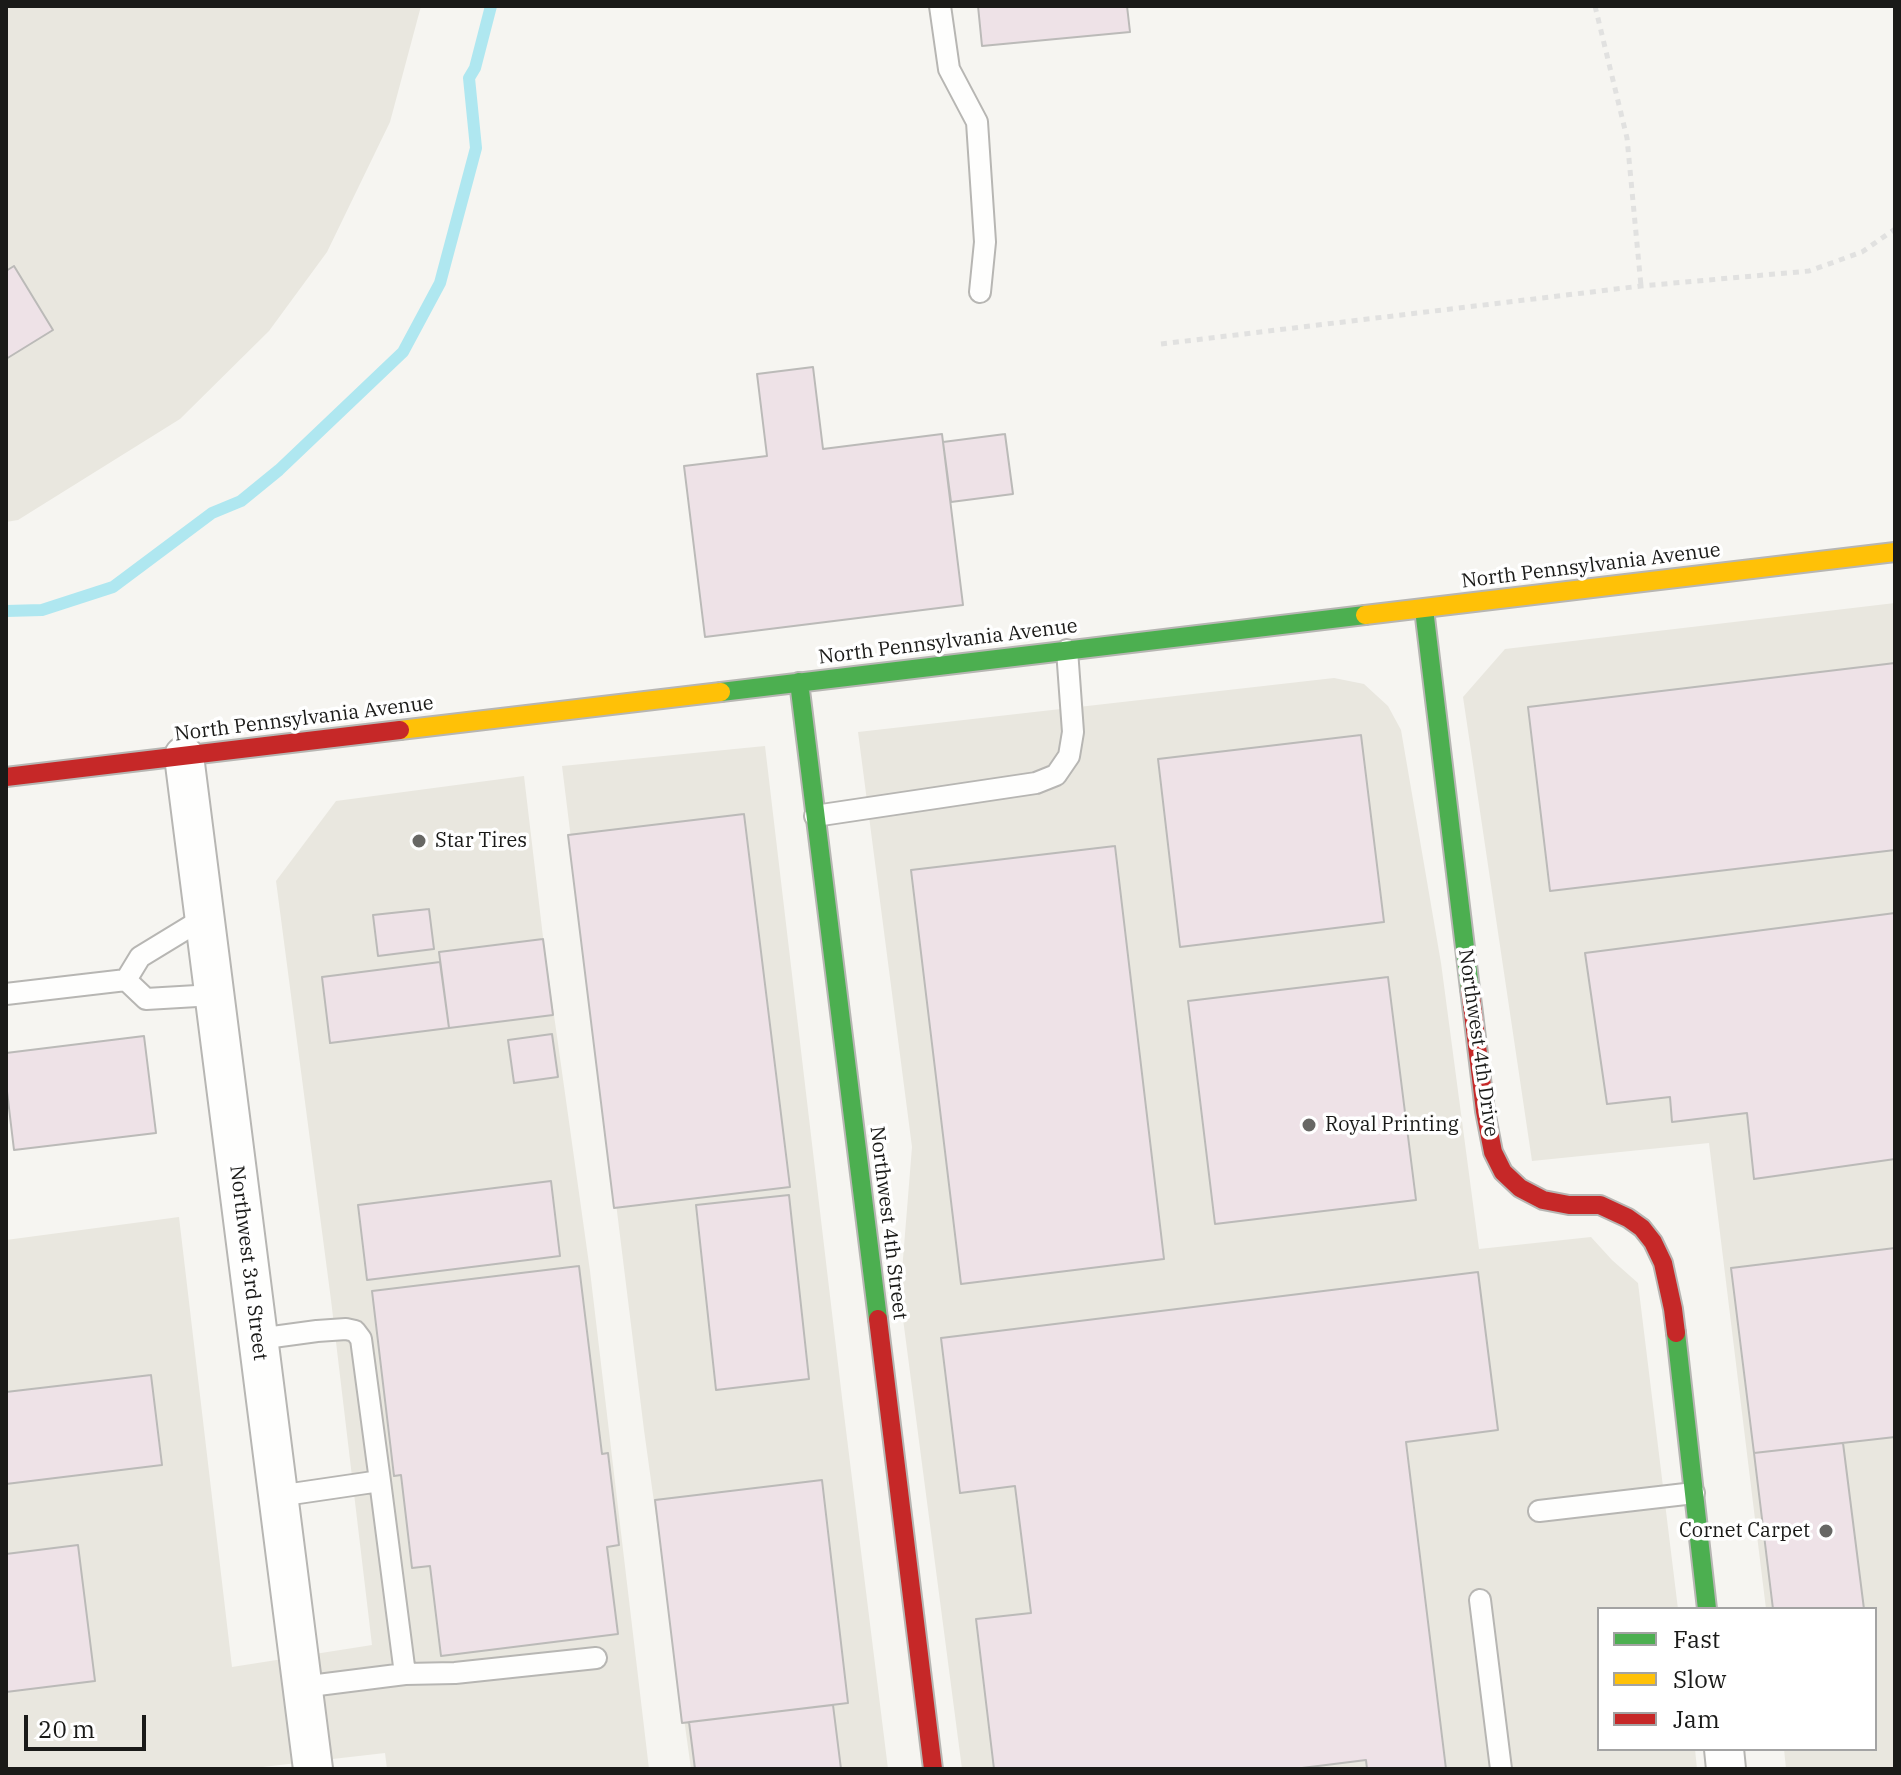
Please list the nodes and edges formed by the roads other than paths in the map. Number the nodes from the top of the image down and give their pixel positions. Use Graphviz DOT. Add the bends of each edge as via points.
graph roads {
  1 [pos="940,6"];
  2 [pos="980,292"];
  3 [pos="1895,552"];
  4 [pos="1424,609"];
  5 [pos="1067,650"];
  6 [pos="799,682"];
  7 [pos="184,756"];
  8 [pos="6,777"];
  9 [pos="815,816"];
  10 [pos="204,918"];
  11 [pos="126,980"];
  12 [pos="6,994"];
  13 [pos="214,995"];
  14 [pos="258,1339"];
  15 [pos="380,1481"];
  16 [pos="1694,1493"];
  17 [pos="278,1496"];
  18 [pos="1539,1511"];
  19 [pos="1480,1600"];
  20 [pos="1707,1607"];
  21 [pos="596,1658"];
  22 [pos="405,1674"];
  23 [pos="302,1687"];
  24 [pos="313,1769"];
  25 [pos="933,1769"];
  26 [pos="1501,1769"];
  1 -- 2 [label="lane" via="949,69 977,122 985,242"];
  3 -- 4 [label="street, North Pennsylvania Avenue"];
  4 -- 5 [label="street, North Pennsylvania Avenue"];
  4 -- 16 [label="street, Northwest 4th Drive" via="1493,1152 1520,1188 1543,1200 1600,1205 1628,1218 1653,1242 1673,1309"];
  5 -- 6 [label="street, North Pennsylvania Avenue"];
  5 -- 9 [label="lane" via="1073,732 1069,756 1056,775 1036,783"];
  6 -- 7 [label="street, North Pennsylvania Avenue"];
  6 -- 9 [label="street, Northwest 4th Street"];
  7 -- 8 [label="street, North Pennsylvania Avenue"];
  7 -- 10 [label="street, Northwest 3rd Street"];
  9 -- 25 [label="street, Northwest 4th Street"];
  10 -- 11 [label="lane" via="140,957"];
  10 -- 13 [label="street, Northwest 3rd Street"];
  11 -- 12 [label="lane"];
  11 -- 13 [label="lane" via="146,999"];
  13 -- 14 [label="street, Northwest 3rd Street"];
  14 -- 15 [label="lane" via="355,1331 361,1339"];
  14 -- 17 [label="street, Northwest 3rd Street"];
  15 -- 17 [label="lane"];
  15 -- 22 [label="lane"];
  16 -- 18 [label="lane"];
  16 -- 20 [label="street, Northwest 4th Drive"];
  17 -- 23 [label="street, Northwest 3rd Street"];
  19 -- 26 [label="lane"];
  21 -- 22 [label="lane"];
  22 -- 23 [label="lane"];
  23 -- 24 [label="street, Northwest 3rd Street"];
}
